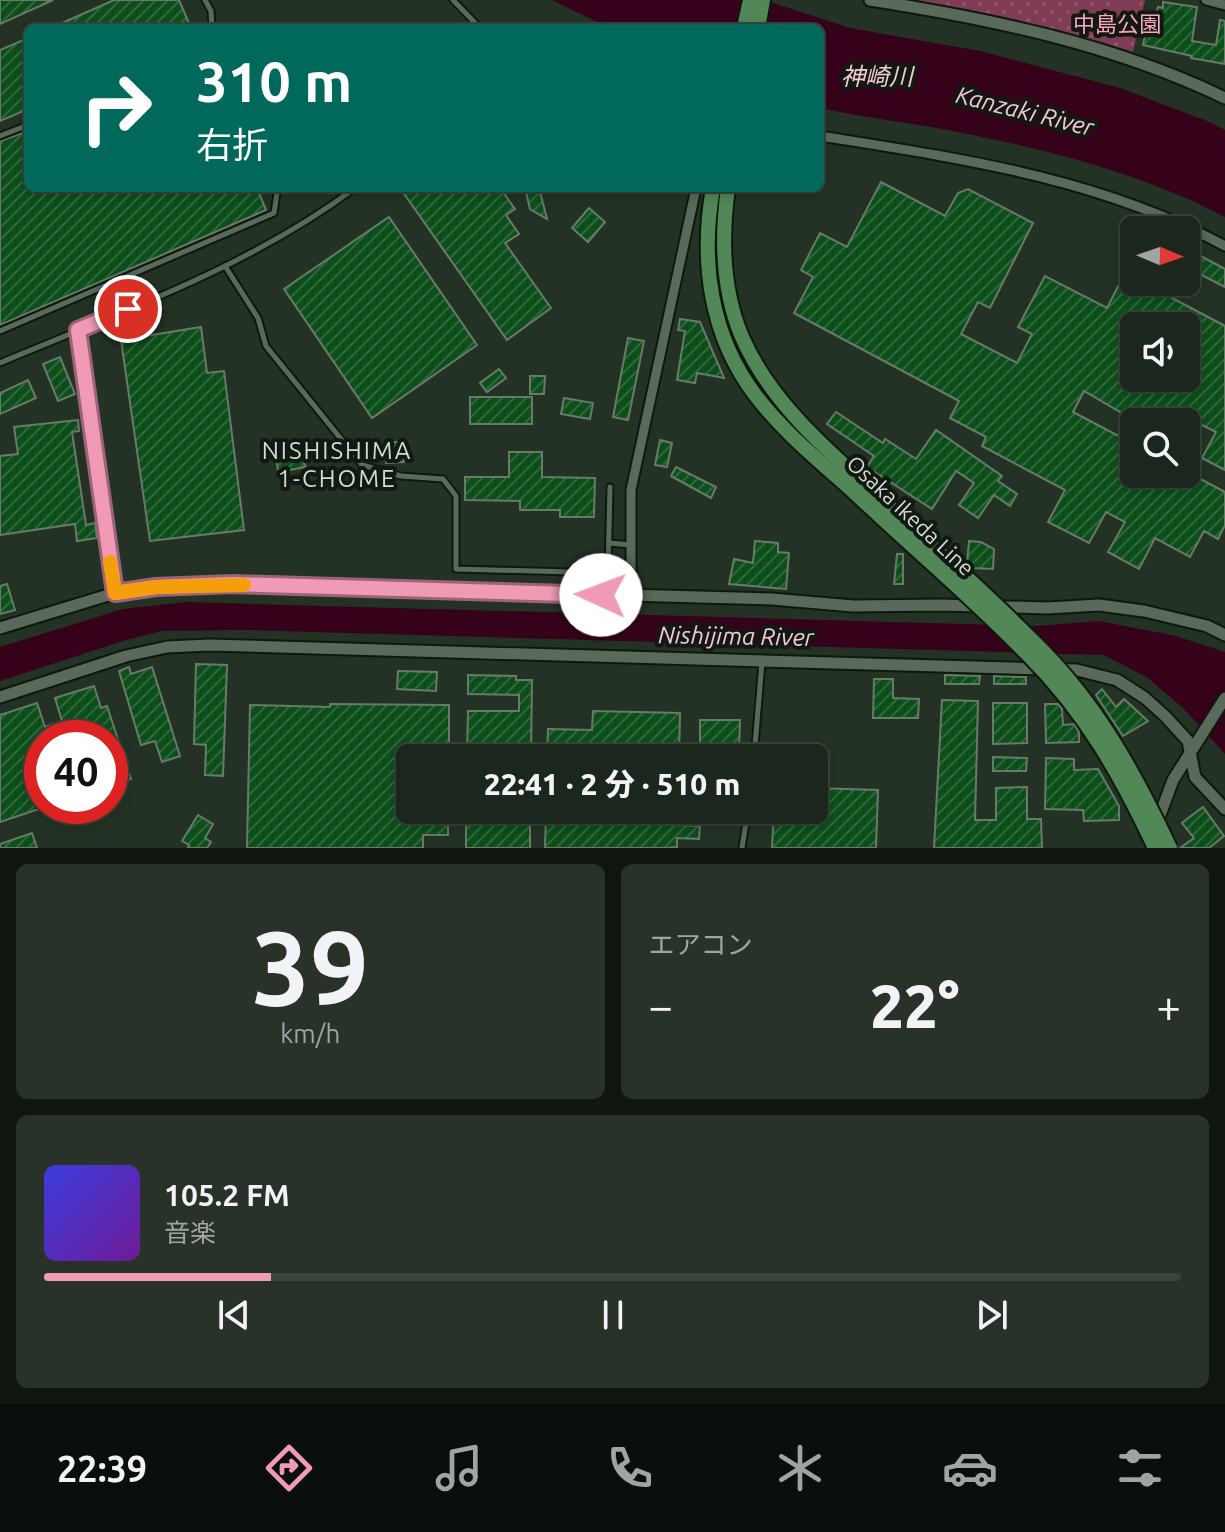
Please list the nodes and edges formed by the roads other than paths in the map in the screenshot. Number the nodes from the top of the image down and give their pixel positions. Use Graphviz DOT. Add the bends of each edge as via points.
graph roads {
  1 [pos="205,0"];
  2 [pos="453,0"];
  3 [pos="750,0"];
  4 [pos="763,0"];
  5 [pos="870,0"];
  6 [pos="1206,0"];
  7 [pos="1225,5"];
  8 [pos="212,24"];
  9 [pos="476,24"];
  10 [pos="745,24"];
  11 [pos="759,24"];
  12 [pos="1225,98"];
  13 [pos="24,127"];
  14 [pos="0,136"];
  15 [pos="824,137"];
  16 [pos="277,192"];
  17 [pos="349,192"];
  18 [pos="695,192"];
  19 [pos="713,192"];
  20 [pos="728,192"];
  21 [pos="1225,246"];
  22 [pos="225,266"];
  23 [pos="78,330"];
  24 [pos="0,331"];
  25 [pos="0,363"];
  26 [pos="610,487"];
  27 [pos="609,543"];
  28 [pos="631,545"];
  29 [pos="115,593"];
  30 [pos="631,596"];
  31 [pos="0,628"];
  32 [pos="1225,635"];
  33 [pos="762,661"];
  34 [pos="0,697"];
  35 [pos="1225,698"];
  36 [pos="755,744"];
  37 [pos="1190,752"];
  38 [pos="1225,809"];
  39 [pos="746,824"];
  40 [pos="742,848"];
  41 [pos="1152,848"];
  42 [pos="1170,848"];
  1 -- 8 [label="lane"];
  2 -- 9 [label="lane"];
  3 -- 10 [label="main road"];
  4 -- 11 [label="main road"];
  5 -- 12 [label="street" via="1079,43 1135,59"];
  6 -- 7 [label="street"];
  13 -- 14 [label="lane"];
  15 -- 21 [label="street" via="945,156 1072,186 1166,216"];
  16 -- 24 [label="lane" via="274,213"];
  17 -- 22 [label="lane" via="280,238"];
  18 -- 28 [label="street" via="631,490"];
  19 -- 41 [label="main road, Osaka Ikeda Line, bridge" via="707,254 711,293 721,332 747,382 783,426 1030,656 1076,709 1123,781"];
  20 -- 42 [label="main road, Osaka Ikeda Line, bridge" via="727,286 742,338 765,378 822,445 1040,647 1087,701 1135,774"];
  22 -- 23 [label="lane"];
  22 -- 27 [label="lane" via="258,318 266,346 362,465 401,476 443,479 456,496 456,569 608,573"];
  23 -- 25 [label="lane"];
  23 -- 29 [label="street"];
  26 -- 27 [label="lane"];
  27 -- 28 [label="lane"];
  28 -- 30 [label="street"];
  29 -- 30 [label="street" via="233,584"];
  29 -- 31 [label="street"];
  30 -- 32 [label="street" via="853,606 1099,605 1207,626"];
  33 -- 34 [label="street" via="209,645 126,656"];
  33 -- 36 [label="lane"];
  33 -- 37 [label="street" via="1095,673 1145,698 1188,741"];
  35 -- 37 [label="street"];
  37 -- 38 [label="street" via="1195,777"];
  37 -- 41 [label="street" via="1167,793"];
  39 -- 40 [label="lane"];
}
